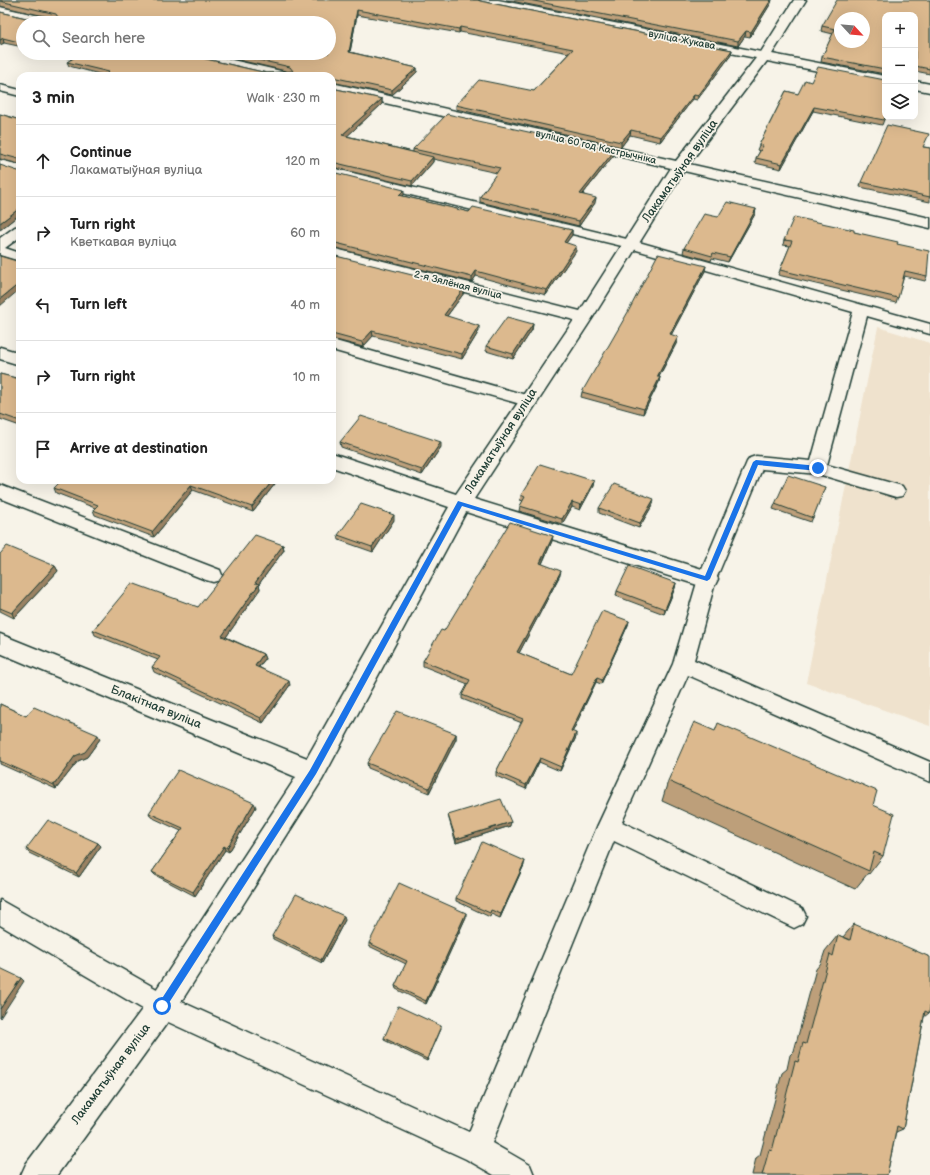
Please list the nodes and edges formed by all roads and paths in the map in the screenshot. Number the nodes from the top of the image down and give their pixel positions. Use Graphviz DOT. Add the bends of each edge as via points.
graph roads {
  1 [pos="480,0"];
  2 [pos="800,0"];
  3 [pos="0,11"];
  4 [pos="22,16"];
  5 [pos="764,56"];
  6 [pos="215,60"];
  7 [pos="267,72"];
  8 [pos="882,79"];
  9 [pos="918,86"];
  10 [pos="0,88"];
  11 [pos="336,88"];
  12 [pos="930,88"];
  13 [pos="16,92"];
  14 [pos="0,164"];
  15 [pos="680,166"];
  16 [pos="16,169"];
  17 [pos="336,173"];
  18 [pos="930,223"];
  19 [pos="16,233"];
  20 [pos="630,244"];
  21 [pos="0,245"];
  22 [pos="0,251"];
  23 [pos="336,254"];
  24 [pos="16,256"];
  25 [pos="861,311"];
  26 [pos="584,317"];
  27 [pos="930,329"];
  28 [pos="336,346"];
  29 [pos="0,353"];
  30 [pos="16,358"];
  31 [pos="527,401"];
  32 [pos="336,461"];
  33 [pos="818,468"];
  34 [pos="0,491"];
  35 [pos="896,491"];
  36 [pos="461,503"];
  37 [pos="213,575"];
  38 [pos="707,579"];
  39 [pos="0,643"];
  40 [pos="683,664"];
  41 [pos="313,772"];
  42 [pos="930,772"];
  43 [pos="608,827"];
  44 [pos="0,912"];
  45 [pos="794,916"];
  46 [pos="162,1006"];
  47 [pos="476,1149"];
  48 [pos="37,1175"];
  49 [pos="520,1175"];
  1 -- 5 [label="street, вуліца Жукава"];
  2 -- 5 [label="street, Лакаматыўная вуліца"];
  3 -- 4 [label="street"];
  5 -- 8 [label="street, вуліца Жукава"];
  5 -- 15 [label="street, Лакаматыўная вуліца"];
  6 -- 7 [label="street"];
  9 -- 12 [label="street"];
  10 -- 13 [label="lane"];
  11 -- 15 [label="street, вуліца 60 год Кастрычніка"];
  14 -- 16 [label="street"];
  15 -- 18 [label="street, вуліца 60 год Кастрычніка"];
  15 -- 20 [label="street, Лакаматыўная вуліца"];
  17 -- 20 [label="lane"];
  19 -- 21 [label="lane"];
  20 -- 25 [label="lane"];
  20 -- 26 [label="street, Лакаматыўная вуліца"];
  22 -- 24 [label="lane"];
  23 -- 26 [label="street, 2-я Зялёная вуліца"];
  25 -- 27 [label="lane"];
  25 -- 33 [label="lane"];
  26 -- 31 [label="street, Лакаматыўная вуліца"];
  28 -- 31 [label="lane"];
  29 -- 30 [label="street"];
  31 -- 36 [label="street, Лакаматыўная вуліца"];
  32 -- 36 [label="street"];
  33 -- 35 [label="lane"];
  33 -- 38 [label="lane" via="756,462"];
  34 -- 37 [label="lane"];
  36 -- 38 [label="street"];
  36 -- 41 [label="street, Лакаматыўная вуліца"];
  38 -- 40 [label="lane"];
  39 -- 41 [label="street, Блакітная вуліца"];
  40 -- 42 [label="lane"];
  40 -- 43 [label="lane"];
  41 -- 46 [label="street, Лакаматыўная вуліца"];
  43 -- 45 [label="lane"];
  43 -- 47 [label="lane"];
  44 -- 46 [label="lane"];
  46 -- 47 [label="lane"];
  46 -- 48 [label="street, Лакаматыўная вуліца"];
  47 -- 49 [label="lane"];
}
